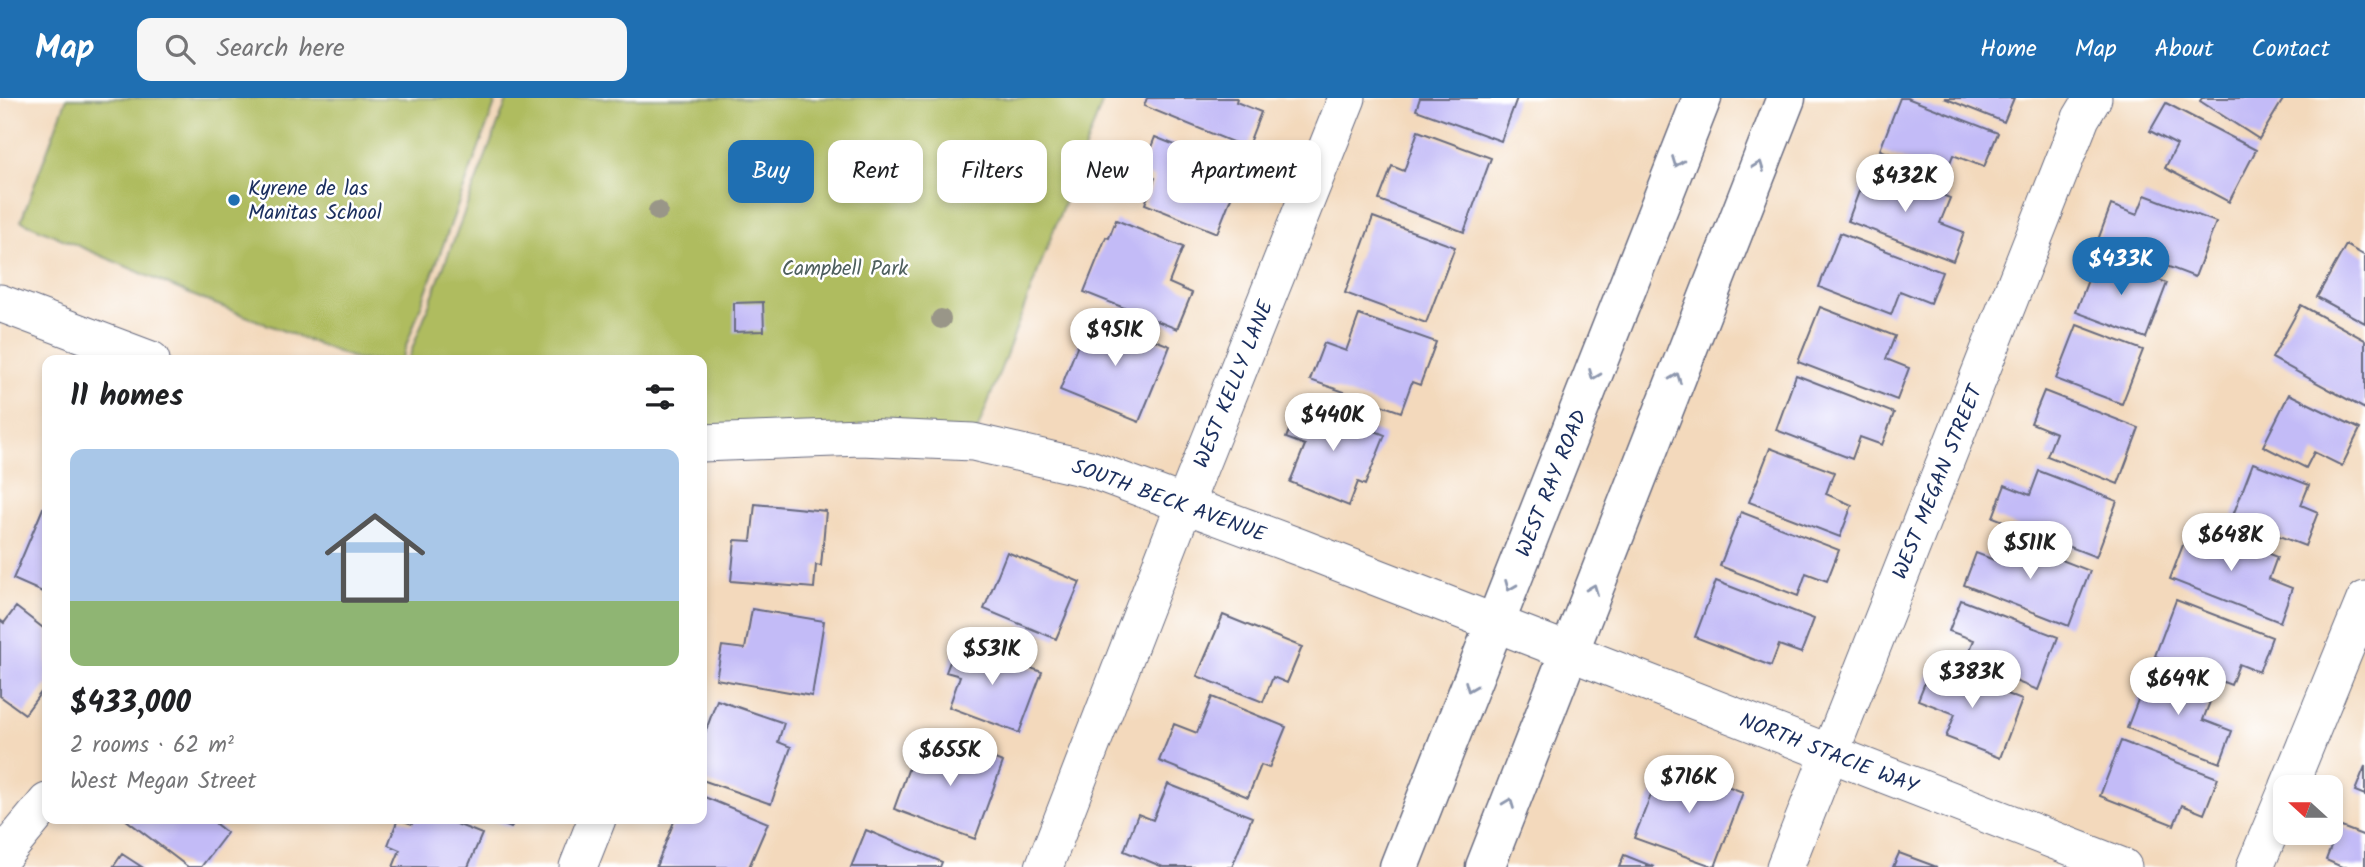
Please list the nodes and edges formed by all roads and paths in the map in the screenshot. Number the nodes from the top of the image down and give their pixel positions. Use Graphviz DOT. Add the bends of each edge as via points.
graph roads {
  1 [pos="1347,98"];
  2 [pos="1702,98"];
  3 [pos="1786,98"];
  4 [pos="2093,98"];
  5 [pos="0,303"];
  6 [pos="138,355"];
  7 [pos="707,443"];
  8 [pos="1185,503"];
  9 [pos="2365,600"];
  10 [pos="1495,623"];
  11 [pos="1552,646"];
  12 [pos="1830,754"];
  13 [pos="2293,775"];
  14 [pos="42,808"];
  15 [pos="595,824"];
  16 [pos="2273,824"];
  17 [pos="0,859"];
  18 [pos="578,867"];
  19 [pos="1044,867"];
  20 [pos="1399,867"];
  21 [pos="1485,867"];
  22 [pos="1785,867"];
  23 [pos="2123,867"];
  24 [pos="2255,867"];
  1 -- 8 [label="street, WEST KELLY LANE"];
  2 -- 10 [label="main road, WEST RAY ROAD, one-way"];
  11 -- 3 [label="main road, one-way"];
  4 -- 12 [label="street, WEST MEGAN STREET" via="2081,118"];
  5 -- 6 [label="street"];
  7 -- 8 [label="street, SOUTH BECK AVENUE" via="861,437 973,442 1090,469"];
  8 -- 10 [label="street, SOUTH BECK AVENUE"];
  8 -- 19 [label="street, WEST KELLY LANE"];
  9 -- 13 [label="street"];
  10 -- 11 [label="street, SOUTH BECK AVENUE"];
  10 -- 20 [label="main road, WEST RAY ROAD, one-way"];
  11 -- 12 [label="street, NORTH STACIE WAY"];
  21 -- 11 [label="main road, one-way"];
  12 -- 22 [label="street, WEST MEGAN STREET"];
  12 -- 23 [label="street, NORTH STACIE WAY"];
  14 -- 17 [label="street"];
  15 -- 18 [label="street"];
  16 -- 24 [label="street"];
}
